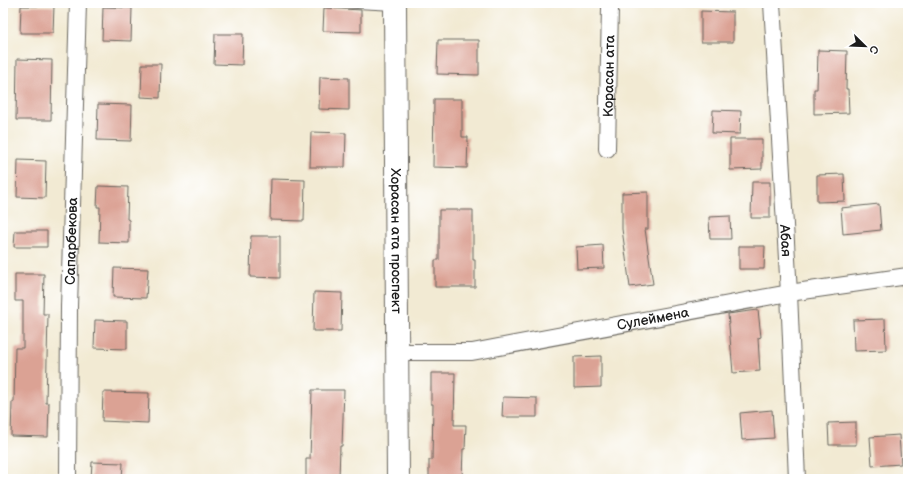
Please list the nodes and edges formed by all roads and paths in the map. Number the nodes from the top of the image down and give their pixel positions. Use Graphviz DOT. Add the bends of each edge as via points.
graph roads {
  1 [pos="78,3"];
  2 [pos="339,3"];
  3 [pos="612,3"];
  4 [pos="772,3"];
  5 [pos="395,5"];
  6 [pos="607,149"];
  7 [pos="908,276"];
  8 [pos="789,293"];
  9 [pos="397,352"];
  10 [pos="68,479"];
  11 [pos="398,479"];
  12 [pos="797,479"];
  1 -- 10 [label="street, Сапарбекова" via="69,307"];
  2 -- 5 [label="lane"];
  3 -- 6 [label="street, Корасан ата"];
  4 -- 8 [label="street, Абая"];
  5 -- 9 [label="main road, Хорасан ата проспект"];
  7 -- 8 [label="street, Сулеймена"];
  8 -- 9 [label="street, Сулеймена" via="472,352"];
  8 -- 12 [label="street, Абая"];
  9 -- 11 [label="main road, Хорасан ата проспект"];
}
